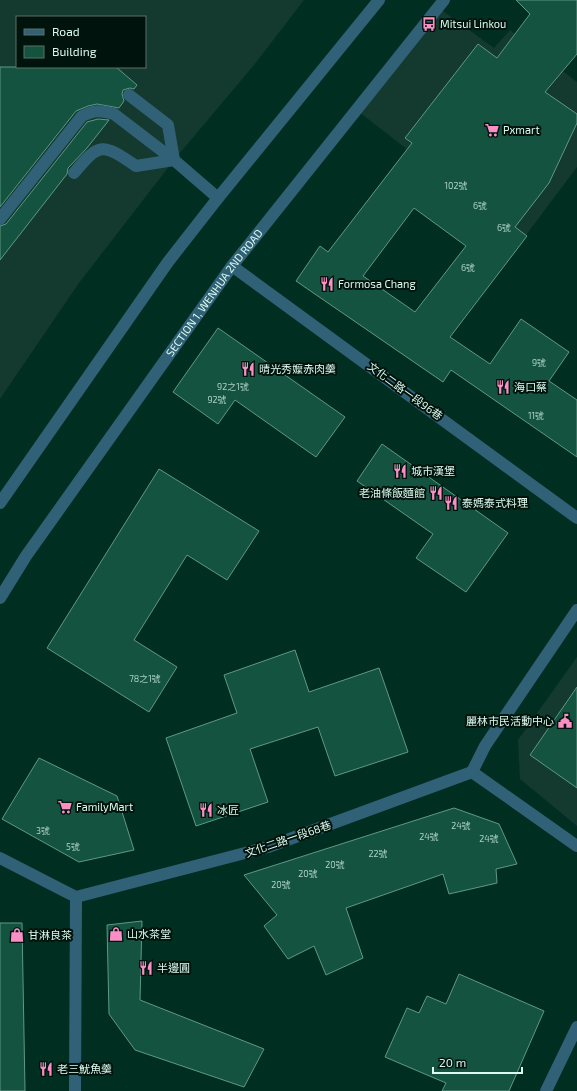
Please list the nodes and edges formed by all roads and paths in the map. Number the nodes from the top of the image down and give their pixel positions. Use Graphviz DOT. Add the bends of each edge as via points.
graph roads {
  1 [pos="379,0"];
  2 [pos="444,0"];
  3 [pos="129,95"];
  4 [pos="174,160"];
  5 [pos="74,173"];
  6 [pos="218,198"];
  7 [pos="0,219"];
  8 [pos="232,266"];
  9 [pos="0,503"];
  10 [pos="577,518"];
  11 [pos="0,598"];
  12 [pos="577,610"];
  13 [pos="472,772"];
  14 [pos="577,846"];
  15 [pos="0,858"];
  16 [pos="76,897"];
  17 [pos="577,1027"];
  18 [pos="75,1091"];
  19 [pos="546,1091"];
  1 -- 6 [label="street"];
  2 -- 8 [label="street, SECTION 1, WENHUA 2ND ROAD"];
  3 -- 4 [label="street" via="168,125"];
  4 -- 5 [label="street" via="136,166 108,149 99,148 91,152"];
  4 -- 6 [label="street"];
  4 -- 7 [label="street" via="114,114 92,111 82,116"];
  6 -- 9 [label="street" via="168,262"];
  8 -- 10 [label="street, 文化二路一段96巷"];
  8 -- 11 [label="street, SECTION 1, WENHUA 2ND ROAD" via="26,556"];
  12 -- 13 [label="street" via="485,746"];
  13 -- 14 [label="street"];
  13 -- 16 [label="street, 文化二路一段68巷" via="268,847"];
  15 -- 16 [label="street"];
  16 -- 18 [label="street"];
  17 -- 19 [label="street"];
}
